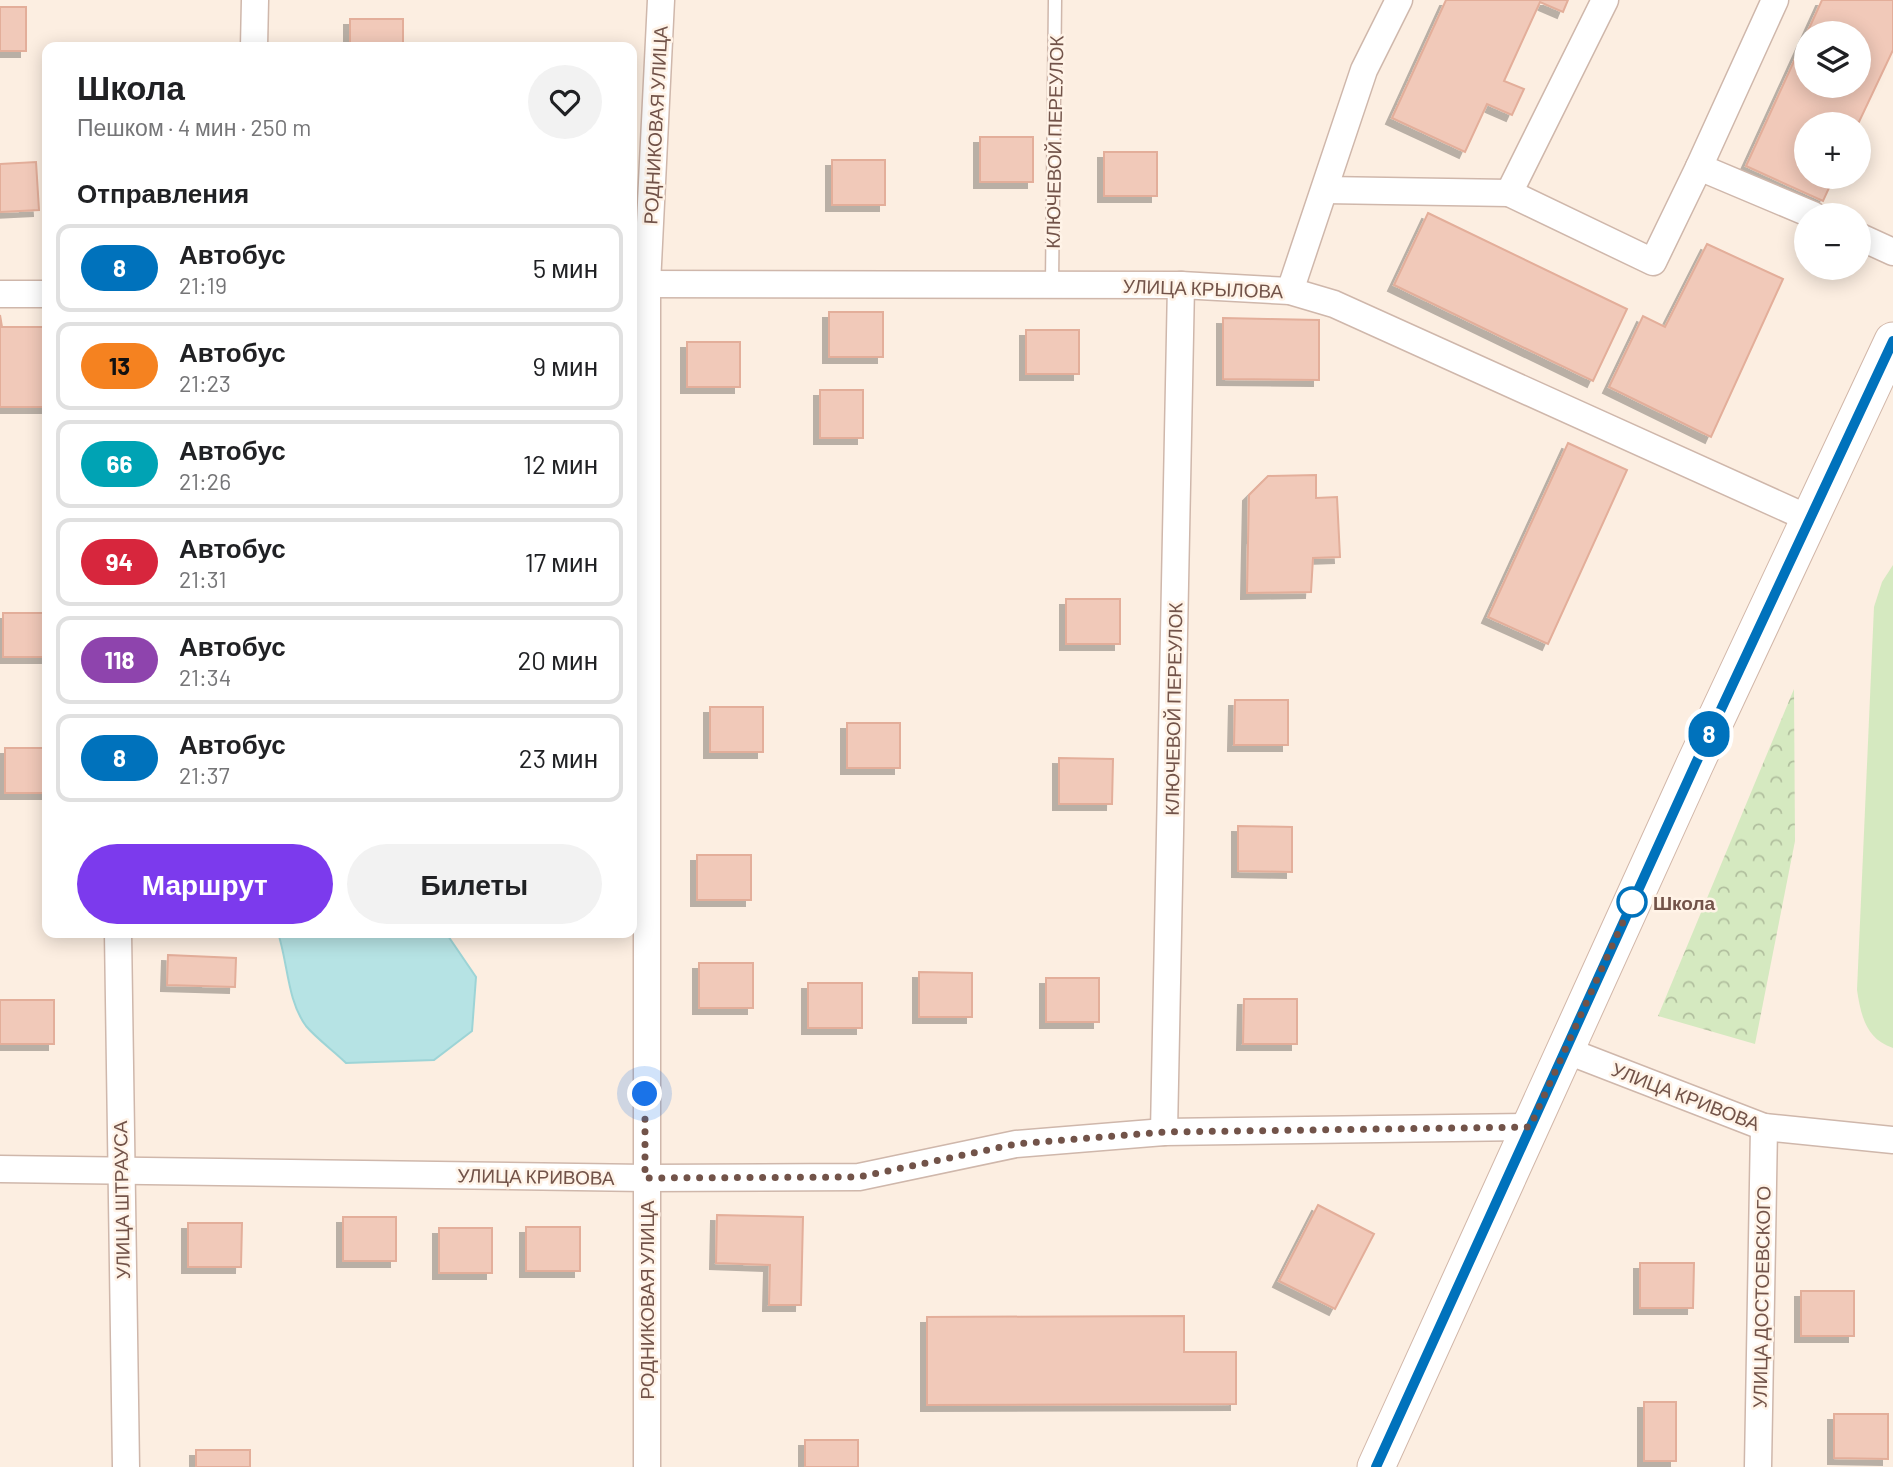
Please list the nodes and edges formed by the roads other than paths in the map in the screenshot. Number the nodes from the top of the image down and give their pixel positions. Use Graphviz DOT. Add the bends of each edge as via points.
graph roads {
  1 [pos="255,0"];
  2 [pos="661,0"];
  3 [pos="1055,0"];
  4 [pos="1399,0"];
  5 [pos="1605,0"];
  6 [pos="1774,0"];
  7 [pos="254,42"];
  8 [pos="1699,167"];
  9 [pos="1325,190"];
  10 [pos="1510,193"];
  11 [pos="1794,207"];
  12 [pos="1871,242"];
  13 [pos="1893,252"];
  14 [pos="639,284"];
  15 [pos="1052,284"];
  16 [pos="1181,285"];
  17 [pos="1290,291"];
  18 [pos="0,294"];
  19 [pos="42,295"];
  20 [pos="1893,341"];
  21 [pos="1810,519"];
  22 [pos="118,938"];
  23 [pos="1565,1050"];
  24 [pos="1530,1127"];
  25 [pos="1765,1127"];
  26 [pos="1164,1132"];
  27 [pos="1893,1140"];
  28 [pos="0,1169"];
  29 [pos="120,1170"];
  30 [pos="645,1178"];
  31 [pos="127,1467"];
  32 [pos="647,1467"];
  33 [pos="1376,1467"];
  34 [pos="1758,1467"];
  1 -- 7 [label="street"];
  2 -- 14 [label="street, РОДНИКОВАЯ УЛИЦА"];
  3 -- 15 [label="lane, КЛЮЧЕВОЙ ПЕРЕУЛОК"];
  4 -- 9 [label="street" via="1364,70"];
  5 -- 10 [label="street"];
  6 -- 8 [label="street"];
  8 -- 10 [label="street" via="1653,262"];
  8 -- 11 [label="street"];
  9 -- 10 [label="street"];
  9 -- 17 [label="street"];
  12 -- 13 [label="street"];
  14 -- 15 [label="street, УЛИЦА КРЫЛОВА"];
  14 -- 30 [label="street, РОДНИКОВАЯ УЛИЦА"];
  15 -- 16 [label="street, УЛИЦА КРЫЛОВА"];
  16 -- 17 [label="street, УЛИЦА КРЫЛОВА"];
  16 -- 26 [label="street, КЛЮЧЕВОЙ ПЕРЕУЛОК"];
  17 -- 21 [label="street, УЛИЦА КРЫЛОВА" via="1334,304"];
  18 -- 19 [label="street"];
  20 -- 21 [label="main road"];
  21 -- 23 [label="main road"];
  22 -- 29 [label="street, УЛИЦА ШТРАУСА"];
  23 -- 24 [label="main road"];
  23 -- 25 [label="street, УЛИЦА КРИВОВА"];
  24 -- 26 [label="street, УЛИЦА КРИВОВА"];
  24 -- 33 [label="main road"];
  25 -- 27 [label="street, УЛИЦА КРИВОВА"];
  25 -- 34 [label="street, УЛИЦА ДОСТОЕВСКОГО"];
  26 -- 30 [label="street, УЛИЦА КРИВОВА" via="1016,1144 859,1177"];
  28 -- 29 [label="street, УЛИЦА КРИВОВА"];
  29 -- 30 [label="street, УЛИЦА КРИВОВА"];
  29 -- 31 [label="street, УЛИЦА ШТРАУСА"];
  30 -- 32 [label="street, РОДНИКОВАЯ УЛИЦА"];
}
